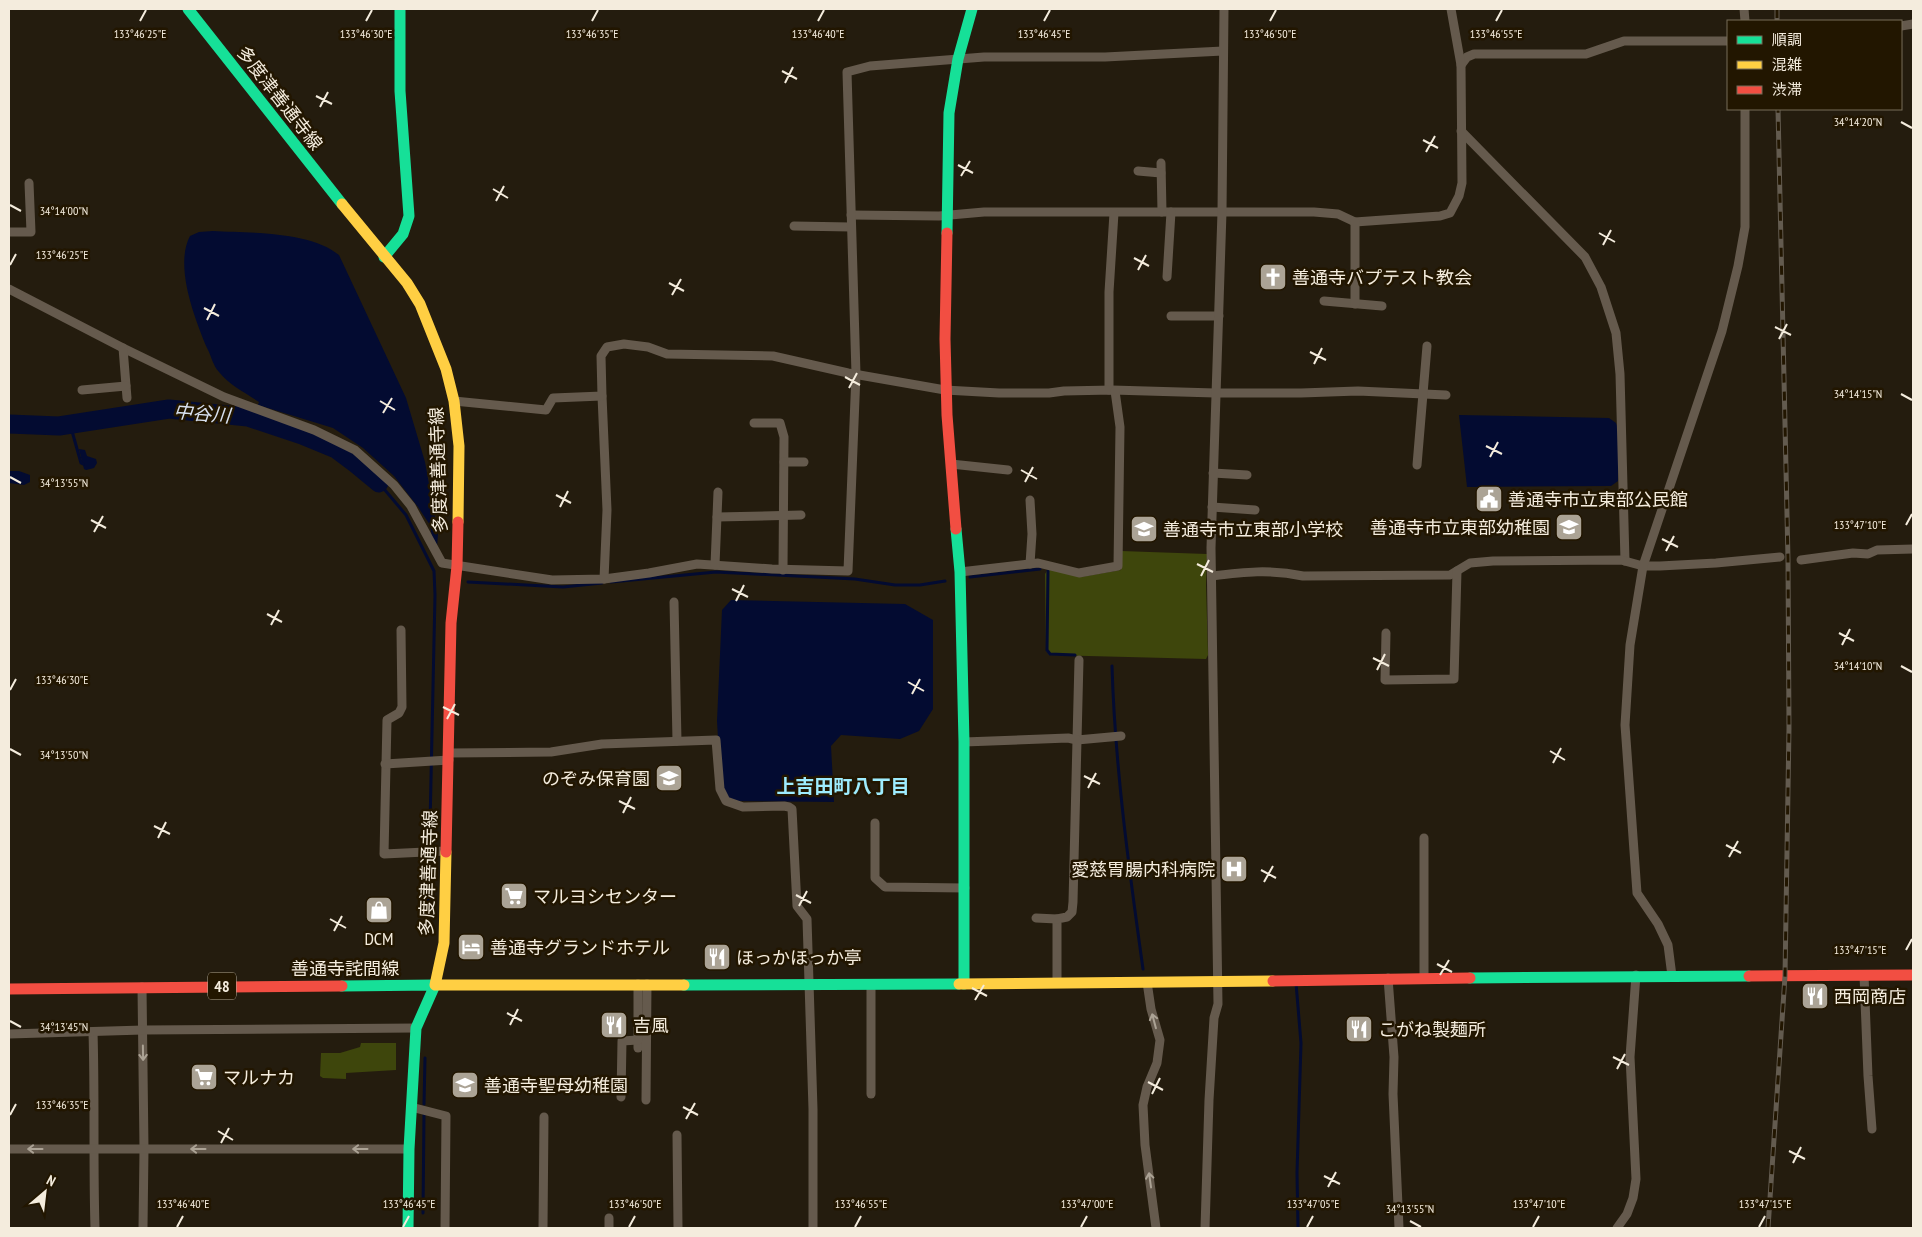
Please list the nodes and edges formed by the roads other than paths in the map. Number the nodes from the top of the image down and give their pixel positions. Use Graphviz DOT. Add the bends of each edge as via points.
graph roads {
  1 [pos="188,9"];
  2 [pos="400,9"];
  3 [pos="972,9"];
  4 [pos="1224,9"];
  5 [pos="1451,9"];
  6 [pos="1727,42"];
  7 [pos="1223,51"];
  8 [pos="958,59"];
  9 [pos="1461,65"];
  10 [pos="1745,110"];
  11 [pos="1461,131"];
  12 [pos="1161,163"];
  13 [pos="1138,171"];
  14 [pos="1161,173"];
  15 [pos="29,183"];
  16 [pos="1166,212"];
  17 [pos="1222,212"];
  18 [pos="1114,213"];
  19 [pos="851,215"];
  20 [pos="946,215"];
  21 [pos="1355,222"];
  22 [pos="794,226"];
  23 [pos="851,227"];
  24 [pos="9,232"];
  25 [pos="384,257"];
  26 [pos="1167,277"];
  27 [pos="9,289"];
  28 [pos="1324,302"];
  29 [pos="1355,304"];
  30 [pos="1382,306"];
  31 [pos="1171,316"];
  32 [pos="1219,316"];
  33 [pos="1427,346"];
  34 [pos="123,348"];
  35 [pos="856,374"];
  36 [pos="126,386"];
  37 [pos="82,390"];
  38 [pos="945,390"];
  39 [pos="1112,390"];
  40 [pos="1215,393"];
  41 [pos="1422,394"];
  42 [pos="1446,395"];
  43 [pos="602,396"];
  44 [pos="126,398"];
  45 [pos="454,401"];
  46 [pos="754,423"];
  47 [pos="784,462"];
  48 [pos="804,462"];
  49 [pos="951,464"];
  50 [pos="1417,465"];
  51 [pos="1008,470"];
  52 [pos="1213,473"];
  53 [pos="1247,476"];
  54 [pos="718,492"];
  55 [pos="1030,500"];
  56 [pos="1212,507"];
  57 [pos="1255,510"];
  58 [pos="784,515"];
  59 [pos="801,515"];
  60 [pos="717,517"];
  61 [pos="1913,549"];
  62 [pos="1780,557"];
  63 [pos="1801,560"];
  64 [pos="1625,561"];
  65 [pos="1030,564"];
  66 [pos="715,565"];
  67 [pos="457,566"];
  68 [pos="1643,566"];
  69 [pos="783,570"];
  70 [pos="1457,571"];
  71 [pos="960,572"];
  72 [pos="1212,576"];
  73 [pos="604,580"];
  74 [pos="674,602"];
  75 [pos="401,630"];
  76 [pos="1386,633"];
  77 [pos="1079,660"];
  78 [pos="1118,737"];
  79 [pos="1077,740"];
  80 [pos="677,741"];
  81 [pos="964,742"];
  82 [pos="449,756"];
  83 [pos="385,764"];
  84 [pos="874,823"];
  85 [pos="1424,838"];
  86 [pos="446,851"];
  87 [pos="965,888"];
  88 [pos="1036,918"];
  89 [pos="1057,919"];
  90 [pos="1636,975"];
  91 [pos="1864,975"];
  92 [pos="1913,975"];
  93 [pos="1672,976"];
  94 [pos="1424,977"];
  95 [pos="1388,978"];
  96 [pos="1147,982"];
  97 [pos="1218,982"];
  98 [pos="1057,983"];
  99 [pos="643,984"];
  100 [pos="809,984"];
  101 [pos="872,984"];
  102 [pos="964,984"];
  103 [pos="435,985"];
  104 [pos="142,987"];
  105 [pos="9,989"];
  106 [pos="416,1028"];
  107 [pos="143,1030"];
  108 [pos="93,1032"];
  109 [pos="9,1034"];
  110 [pos="871,1094"];
  111 [pos="621,1097"];
  112 [pos="646,1100"];
  113 [pos="411,1107"];
  114 [pos="544,1117"];
  115 [pos="1872,1129"];
  116 [pos="677,1135"];
  117 [pos="409,1148"];
  118 [pos="9,1149"];
  119 [pos="93,1149"];
  120 [pos="144,1149"];
  121 [pos="610,1218"];
  122 [pos="95,1228"];
  123 [pos="143,1228"];
  124 [pos="408,1228"];
  125 [pos="445,1228"];
  126 [pos="543,1228"];
  127 [pos="609,1228"];
  128 [pos="678,1228"];
  129 [pos="813,1228"];
  130 [pos="1156,1228"];
  131 [pos="1205,1228"];
  132 [pos="1399,1228"];
  133 [pos="1615,1228"];
  1 -- 25 [label="street, 多度津善通寺線"];
  2 -- 25 [label="street" via="400,91 409,216 401,238"];
  3 -- 8 [label="street"];
  4 -- 7 [label="street"];
  5 -- 9 [label="street"];
  6 -- 9 [label="street" via="1624,41 1586,54 1474,54"];
  7 -- 8 [label="street"];
  7 -- 17 [label="street"];
  8 -- 19 [label="street" via="870,66 847,72"];
  8 -- 20 [label="street" via="949,113"];
  9 -- 11 [label="street"];
  10 -- 68 [label="street" via="1745,227 1738,266 1722,331"];
  11 -- 21 [label="street" via="1462,182 1450,213"];
  11 -- 64 [label="street" via="1585,257 1601,287 1616,333 1620,374"];
  12 -- 14 [label="street"];
  13 -- 14 [label="street"];
  14 -- 16 [label="street"];
  15 -- 24 [label="street" via="31,232"];
  16 -- 17 [label="street"];
  16 -- 18 [label="street"];
  16 -- 26 [label="street"];
  17 -- 21 [label="street" via="1314,212 1338,214"];
  17 -- 32 [label="street"];
  18 -- 20 [label="street" via="984,212"];
  18 -- 39 [label="street" via="1109,292"];
  19 -- 20 [label="street"];
  19 -- 23 [label="street"];
  20 -- 38 [label="street"];
  21 -- 29 [label="street"];
  22 -- 23 [label="street"];
  23 -- 35 [label="street"];
  25 -- 45 [label="street, 多度津善通寺線" via="420,304 446,369"];
  27 -- 34 [label="street"];
  28 -- 29 [label="street"];
  29 -- 30 [label="street"];
  31 -- 32 [label="street"];
  32 -- 40 [label="street"];
  33 -- 41 [label="street"];
  34 -- 36 [label="street"];
  34 -- 67 [label="street" via="224,397 314,430 355,450 394,484 411,506 442,563"];
  35 -- 38 [label="street"];
  35 -- 43 [label="street" via="774,356 667,354 648,347 624,344 607,348 601,356"];
  35 -- 69 [label="street" via="848,570"];
  36 -- 37 [label="street"];
  36 -- 44 [label="street"];
  38 -- 39 [label="street" via="1049,394"];
  38 -- 49 [label="street"];
  39 -- 40 [label="street"];
  39 -- 65 [label="street" via="1120,427 1118,566 1079,573"];
  40 -- 41 [label="street" via="1358,391"];
  40 -- 52 [label="street"];
  41 -- 42 [label="street"];
  41 -- 50 [label="street"];
  43 -- 45 [label="street" via="552,398 546,410"];
  43 -- 73 [label="street" via="607,510"];
  45 -- 67 [label="street, 多度津善通寺線" via="459,446"];
  46 -- 47 [label="street" via="780,423 784,437"];
  47 -- 48 [label="street"];
  47 -- 58 [label="street"];
  49 -- 51 [label="street"];
  49 -- 71 [label="street"];
  52 -- 53 [label="street"];
  52 -- 56 [label="street"];
  54 -- 60 [label="street"];
  55 -- 65 [label="street"];
  56 -- 57 [label="street"];
  56 -- 72 [label="street"];
  58 -- 59 [label="street"];
  58 -- 60 [label="street"];
  58 -- 69 [label="street"];
  60 -- 66 [label="street"];
  61 -- 63 [label="street" via="1877,550 1868,554"];
  62 -- 68 [label="street" via="1716,564"];
  64 -- 68 [label="street"];
  64 -- 70 [label="street" via="1493,561 1470,563"];
  65 -- 71 [label="street"];
  66 -- 69 [label="street"];
  66 -- 73 [label="street" via="697,564"];
  67 -- 73 [label="street" via="552,580"];
  67 -- 82 [label="street, 多度津善通寺線" via="451,622"];
  68 -- 93 [label="street" via="1630,644 1625,725 1637,893 1668,945"];
  70 -- 72 [label="street" via="1450,575 1303,576 1254,571"];
  70 -- 76 [label="street" via="1454,679 1385,680"];
  71 -- 81 [label="street"];
  72 -- 97 [label="street"];
  74 -- 80 [label="street"];
  75 -- 83 [label="street" via="402,707 399,713 387,720"];
  77 -- 79 [label="street"];
  78 -- 79 [label="street"];
  79 -- 81 [label="street"];
  79 -- 89 [label="street" via="1072,912"];
  80 -- 82 [label="street" via="602,744 551,752"];
  80 -- 100 [label="street" via="716,740 720,789 726,801 742,807 784,806 792,809 798,906 806,919"];
  81 -- 87 [label="street"];
  82 -- 83 [label="street" via="431,761"];
  82 -- 86 [label="street, 多度津善通寺線"];
  83 -- 86 [label="street" via="384,854"];
  84 -- 87 [label="street" via="874,878 885,887"];
  85 -- 94 [label="street"];
  86 -- 103 [label="street, 多度津善通寺線" via="444,943"];
  87 -- 102 [label="street"];
  88 -- 89 [label="street"];
  89 -- 98 [label="street"];
  90 -- 93 [label="street, 善通寺詫間線"];
  90 -- 94 [label="street, 善通寺詫間線"];
  90 -- 133 [label="street" via="1630,1057 1636,1179 1627,1214"];
  91 -- 92 [label="street, 善通寺詫間線"];
  91 -- 93 [label="street, 善通寺詫間線"];
  91 -- 115 [label="street"];
  94 -- 95 [label="street, 善通寺詫間線"];
  95 -- 97 [label="street, 善通寺詫間線"];
  95 -- 132 [label="street" via="1394,1057"];
  96 -- 97 [label="street, 善通寺詫間線"];
  96 -- 98 [label="street, 善通寺詫間線"];
  130 -- 96 [label="street, one-way" via="1143,1105 1157,1063 1160,1040"];
  97 -- 131 [label="street" via="1209,1100"];
  98 -- 102 [label="street, 善通寺詫間線"];
  99 -- 100 [label="street, 善通寺詫間線"];
  99 -- 103 [label="street, 善通寺詫間線"];
  99 -- 111 [label="street" via="638,1044 622,1041"];
  99 -- 112 [label="street"];
  100 -- 101 [label="street, 善通寺詫間線"];
  100 -- 129 [label="street"];
  101 -- 102 [label="street, 善通寺詫間線"];
  101 -- 110 [label="street"];
  103 -- 104 [label="street, 善通寺詫間線 / 48"];
  103 -- 106 [label="street"];
  104 -- 105 [label="street, 善通寺詫間線 / 48"];
  104 -- 107 [label="street"];
  106 -- 107 [label="street"];
  106 -- 113 [label="street"];
  107 -- 108 [label="street"];
  107 -- 120 [label="street, one-way"];
  108 -- 109 [label="street"];
  108 -- 119 [label="street"];
  113 -- 117 [label="street"];
  113 -- 125 [label="street" via="446,1116"];
  114 -- 126 [label="street"];
  116 -- 128 [label="street"];
  117 -- 120 [label="street, one-way"];
  117 -- 124 [label="street"];
  119 -- 118 [label="street, one-way"];
  119 -- 120 [label="street"];
  119 -- 122 [label="street"];
  120 -- 123 [label="street"];
  121 -- 127 [label="street"];
}
